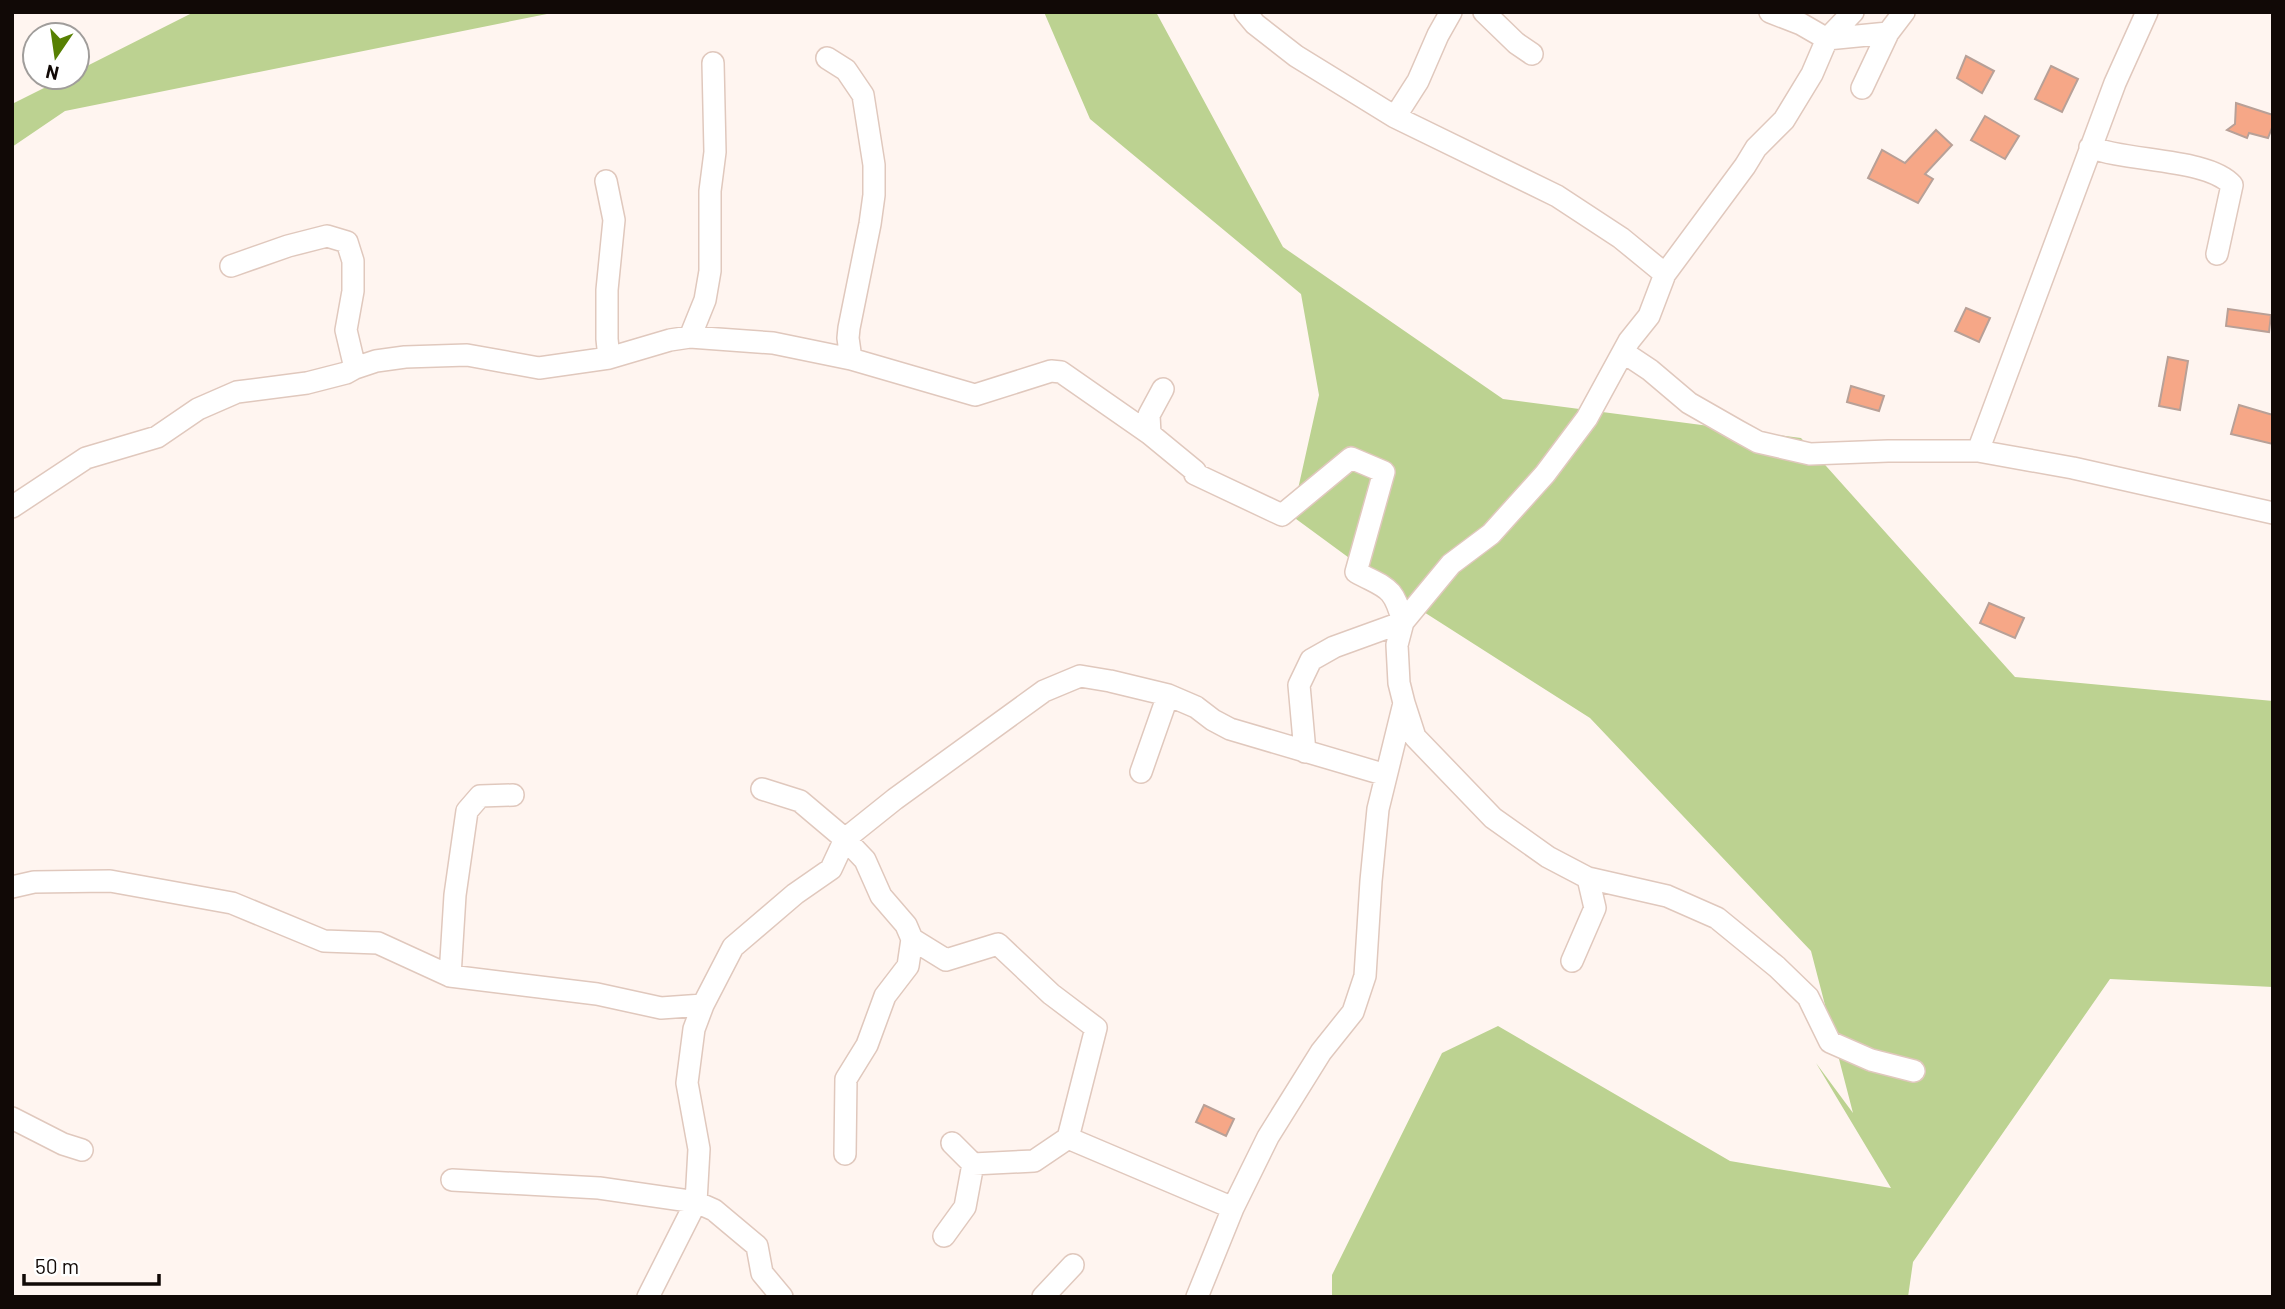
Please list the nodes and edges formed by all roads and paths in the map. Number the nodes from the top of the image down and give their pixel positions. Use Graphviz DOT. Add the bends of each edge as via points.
graph roads {
  1 [pos="1245,12"];
  2 [pos="1451,12"];
  3 [pos="1484,12"];
  4 [pos="1770,12"];
  5 [pos="1853,12"];
  6 [pos="1904,12"];
  7 [pos="2147,12"];
  8 [pos="1888,33"];
  9 [pos="1827,38"];
  10 [pos="1532,54"];
  11 [pos="827,58"];
  12 [pos="713,62"];
  13 [pos="1862,89"];
  14 [pos="1395,117"];
  15 [pos="2091,148"];
  16 [pos="606,181"];
  17 [pos="2217,254"];
  18 [pos="231,266"];
  19 [pos="1665,274"];
  20 [pos="690,337"];
  21 [pos="1623,352"];
  22 [pos="609,358"];
  23 [pos="852,359"];
  24 [pos="355,368"];
  25 [pos="1163,388"];
  26 [pos="1150,434"];
  27 [pos="1978,451"];
  28 [pos="12,507"];
  29 [pos="2273,513"];
  30 [pos="1403,622"];
  31 [pos="1168,695"];
  32 [pos="1404,703"];
  33 [pos="1305,751"];
  34 [pos="1140,772"];
  35 [pos="1386,775"];
  36 [pos="762,789"];
  37 [pos="513,795"];
  38 [pos="845,839"];
  39 [pos="1588,878"];
  40 [pos="12,887"];
  41 [pos="912,939"];
  42 [pos="1572,961"];
  43 [pos="450,975"];
  44 [pos="703,1005"];
  45 [pos="1914,1071"];
  46 [pos="12,1118"];
  47 [pos="1068,1138"];
  48 [pos="952,1143"];
  49 [pos="82,1150"];
  50 [pos="845,1154"];
  51 [pos="973,1164"];
  52 [pos="452,1180"];
  53 [pos="696,1202"];
  54 [pos="1233,1208"];
  55 [pos="944,1236"];
  56 [pos="1073,1265"];
  57 [pos="648,1297"];
  58 [pos="782,1297"];
  59 [pos="1043,1297"];
  60 [pos="1197,1297"];
  1 -- 14 [label="street" via="1296,56"];
  2 -- 14 [label="street"];
  3 -- 10 [label="street"];
  4 -- 9 [label="street"];
  5 -- 9 [label="street"];
  6 -- 8 [label="street"];
  7 -- 15 [label="street"];
  8 -- 9 [label="street"];
  8 -- 13 [label="street"];
  9 -- 19 [label="street" via="1784,120 1756,148"];
  11 -- 23 [label="street" via="846,70 863,94 874,165 870,225 848,338"];
  12 -- 20 [label="street" via="710,271 705,300"];
  14 -- 19 [label="street" via="1557,196"];
  15 -- 17 [label="street" via="2196,167 2225,177 2232,185"];
  15 -- 27 [label="street"];
  16 -- 22 [label="street" via="614,220 607,290"];
  18 -- 24 [label="street" via="327,236 347,242 353,261 353,291 346,330"];
  19 -- 21 [label="street" via="1649,316"];
  20 -- 22 [label="street"];
  20 -- 23 [label="street" via="773,343"];
  21 -- 27 [label="street" via="1689,403 1758,442 1810,454"];
  21 -- 30 [label="street" via="1587,418 1545,474 1491,534 1451,564"];
  22 -- 24 [label="street" via="539,368 467,355 405,357"];
  23 -- 26 [label="street" via="975,395 1051,371 1061,372"];
  24 -- 28 [label="street" via="307,383 237,392 198,409 157,437 86,458"];
  25 -- 26 [label="street" via="1149,415"];
  26 -- 30 [label="street" via="1195,474 1282,515 1351,458 1384,472 1356,572 1391,591"];
  27 -- 29 [label="street"];
  30 -- 32 [label="street" via="1397,645"];
  30 -- 33 [label="street" via="1311,660 1299,685"];
  31 -- 33 [label="street" via="1196,706 1230,729"];
  31 -- 34 [label="street"];
  31 -- 38 [label="street" via="1080,676 1044,691"];
  32 -- 35 [label="street"];
  32 -- 39 [label="street" via="1415,737 1493,818 1548,857"];
  33 -- 35 [label="street"];
  35 -- 54 [label="street" via="1370,881 1365,976 1353,1012 1321,1052 1275,1126"];
  36 -- 38 [label="street" via="800,801"];
  37 -- 43 [label="street" via="480,796 467,811"];
  38 -- 41 [label="street" via="865,860 881,896"];
  38 -- 44 [label="street" via="831,869 733,947"];
  39 -- 42 [label="street" via="1595,908"];
  39 -- 45 [label="street" via="1667,895 1717,918 1808,997 1830,1042 1871,1060"];
  40 -- 43 [label="street" via="34,882 110,881 232,903 324,941 378,943"];
  41 -- 47 [label="street" via="946,960 998,944 1051,995 1096,1028"];
  41 -- 50 [label="street" via="908,966 885,996 867,1045 846,1079"];
  43 -- 44 [label="street" via="661,1007"];
  44 -- 53 [label="street" via="694,1029 687,1083 699,1149"];
  46 -- 49 [label="street"];
  47 -- 51 [label="street" via="1034,1161"];
  47 -- 54 [label="street"];
  48 -- 51 [label="street"];
  51 -- 55 [label="street" via="965,1207"];
  52 -- 53 [label="street" via="599,1188"];
  53 -- 57 [label="street"];
  53 -- 58 [label="street" via="714,1210 757,1246 762,1273"];
  54 -- 60 [label="street"];
  56 -- 59 [label="street"];
}
